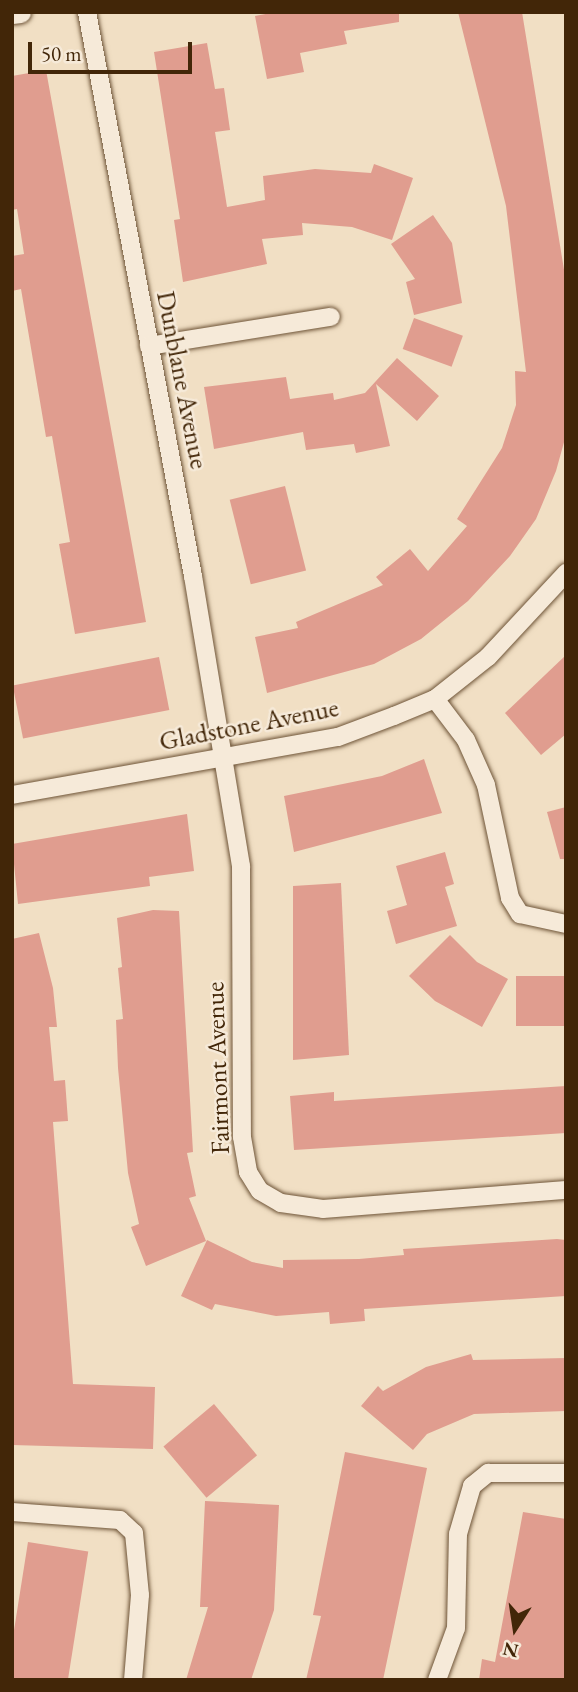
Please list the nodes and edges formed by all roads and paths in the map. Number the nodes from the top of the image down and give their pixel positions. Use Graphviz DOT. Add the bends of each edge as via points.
graph roads {
  1 [pos="20,12"];
  2 [pos="87,12"];
  3 [pos="12,13"];
  4 [pos="331,317"];
  5 [pos="149,346"];
  6 [pos="566,573"];
  7 [pos="435,699"];
  8 [pos="222,757"];
  9 [pos="12,795"];
  10 [pos="566,924"];
  11 [pos="566,1190"];
  12 [pos="566,1473"];
  13 [pos="12,1512"];
  14 [pos="133,1680"];
  15 [pos="437,1680"];
  1 -- 3 [label="street"];
  2 -- 5 [label="street, Dunblane Avenue"];
  4 -- 5 [label="street"];
  5 -- 8 [label="street, Dunblane Avenue"];
  6 -- 7 [label="street, Gladstone Avenue" via="488,657"];
  7 -- 8 [label="street, Gladstone Avenue" via="338,737"];
  7 -- 10 [label="street" via="466,740 486,785 510,898 520,914"];
  8 -- 9 [label="street, Gladstone Avenue"];
  8 -- 11 [label="street, Fairmont Avenue" via="241,866 242,1137 248,1172 260,1191 281,1203 323,1209"];
  12 -- 15 [label="street" via="488,1474 472,1486 457,1534 456,1628"];
  13 -- 14 [label="street" via="120,1520 134,1533 140,1595"];
}
